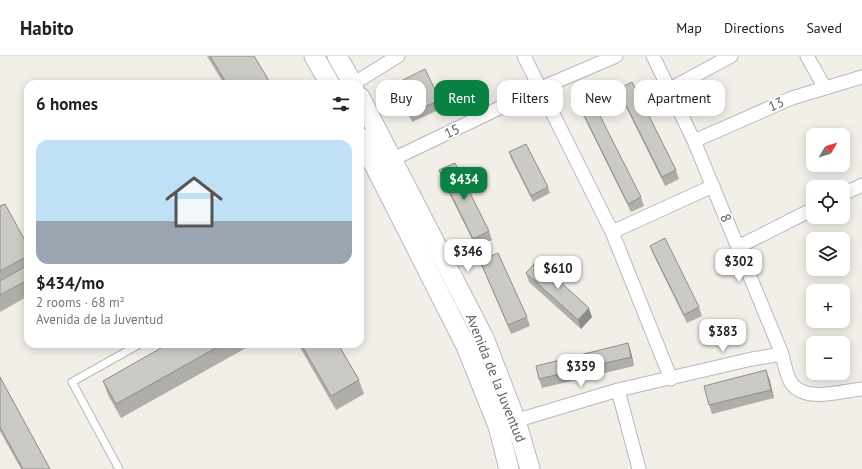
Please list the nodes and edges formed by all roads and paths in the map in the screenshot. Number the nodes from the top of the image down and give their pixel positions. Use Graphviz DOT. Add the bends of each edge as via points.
graph roads {
  1 [pos="314,56"];
  2 [pos="337,56"];
  3 [pos="398,56"];
  4 [pos="524,56"];
  5 [pos="616,56"];
  6 [pos="653,56"];
  7 [pos="731,56"];
  8 [pos="807,56"];
  9 [pos="862,78"];
  10 [pos="328,80"];
  11 [pos="351,80"];
  12 [pos="359,80"];
  13 [pos="537,80"];
  14 [pos="560,80"];
  15 [pos="665,80"];
  16 [pos="688,80"];
  17 [pos="825,88"];
  18 [pos="364,105"];
  19 [pos="497,109"];
  20 [pos="555,116"];
  21 [pos="682,116"];
  22 [pos="694,141"];
  23 [pos="364,144"];
  24 [pos="393,159"];
  25 [pos="376,166"];
  26 [pos="862,185"];
  27 [pos="713,186"];
  28 [pos="850,191"];
  29 [pos="806,213"];
  30 [pos="612,232"];
  31 [pos="738,247"];
  32 [pos="484,338"];
  33 [pos="466,346"];
  34 [pos="133,348"];
  35 [pos="782,354"];
  36 [pos="671,379"];
  37 [pos="862,389"];
  38 [pos="618,390"];
  39 [pos="507,424"];
  40 [pos="118,469"];
  41 [pos="509,469"];
  42 [pos="530,469"];
  43 [pos="639,469"];
  1 -- 10 [label="main road"];
  2 -- 11 [label="main road"];
  3 -- 12 [label="street"];
  4 -- 13 [label="street"];
  5 -- 14 [label="street, 15"];
  6 -- 15 [label="street, 8"];
  7 -- 16 [label="street"];
  8 -- 17 [label="street"];
  9 -- 17 [label="street, 13"];
  17 -- 22 [label="street, 13" via="792,98"];
  18 -- 24 [label="main road, Avenida de la Juventud"];
  19 -- 24 [label="street, 15"];
  20 -- 30 [label="street"];
  21 -- 22 [label="street, 8"];
  22 -- 27 [label="street, 8"];
  23 -- 25 [label="main road, Avenida de la Juventud"];
  24 -- 25 [label="street, 15"];
  24 -- 32 [label="main road, Avenida de la Juventud"];
  25 -- 33 [label="main road, Avenida de la Juventud"];
  26 -- 28 [label="street"];
  27 -- 30 [label="street"];
  27 -- 31 [label="street, 8"];
  29 -- 31 [label="street"];
  30 -- 36 [label="street"];
  31 -- 35 [label="street, 8"];
  32 -- 33 [label="main road"];
  32 -- 39 [label="main road, Avenida de la Juventud"];
  33 -- 39 [label="main road, Avenida de la Juventud"];
  34 -- 40 [label="lane" via="72,382"];
  35 -- 36 [label="street"];
  35 -- 37 [label="street, 8" via="790,381 799,391 812,395"];
  36 -- 38 [label="street"];
  38 -- 39 [label="street"];
  38 -- 43 [label="street"];
  39 -- 41 [label="main road, Avenida de la Juventud"];
  39 -- 42 [label="main road, Avenida de la Juventud"];
}
